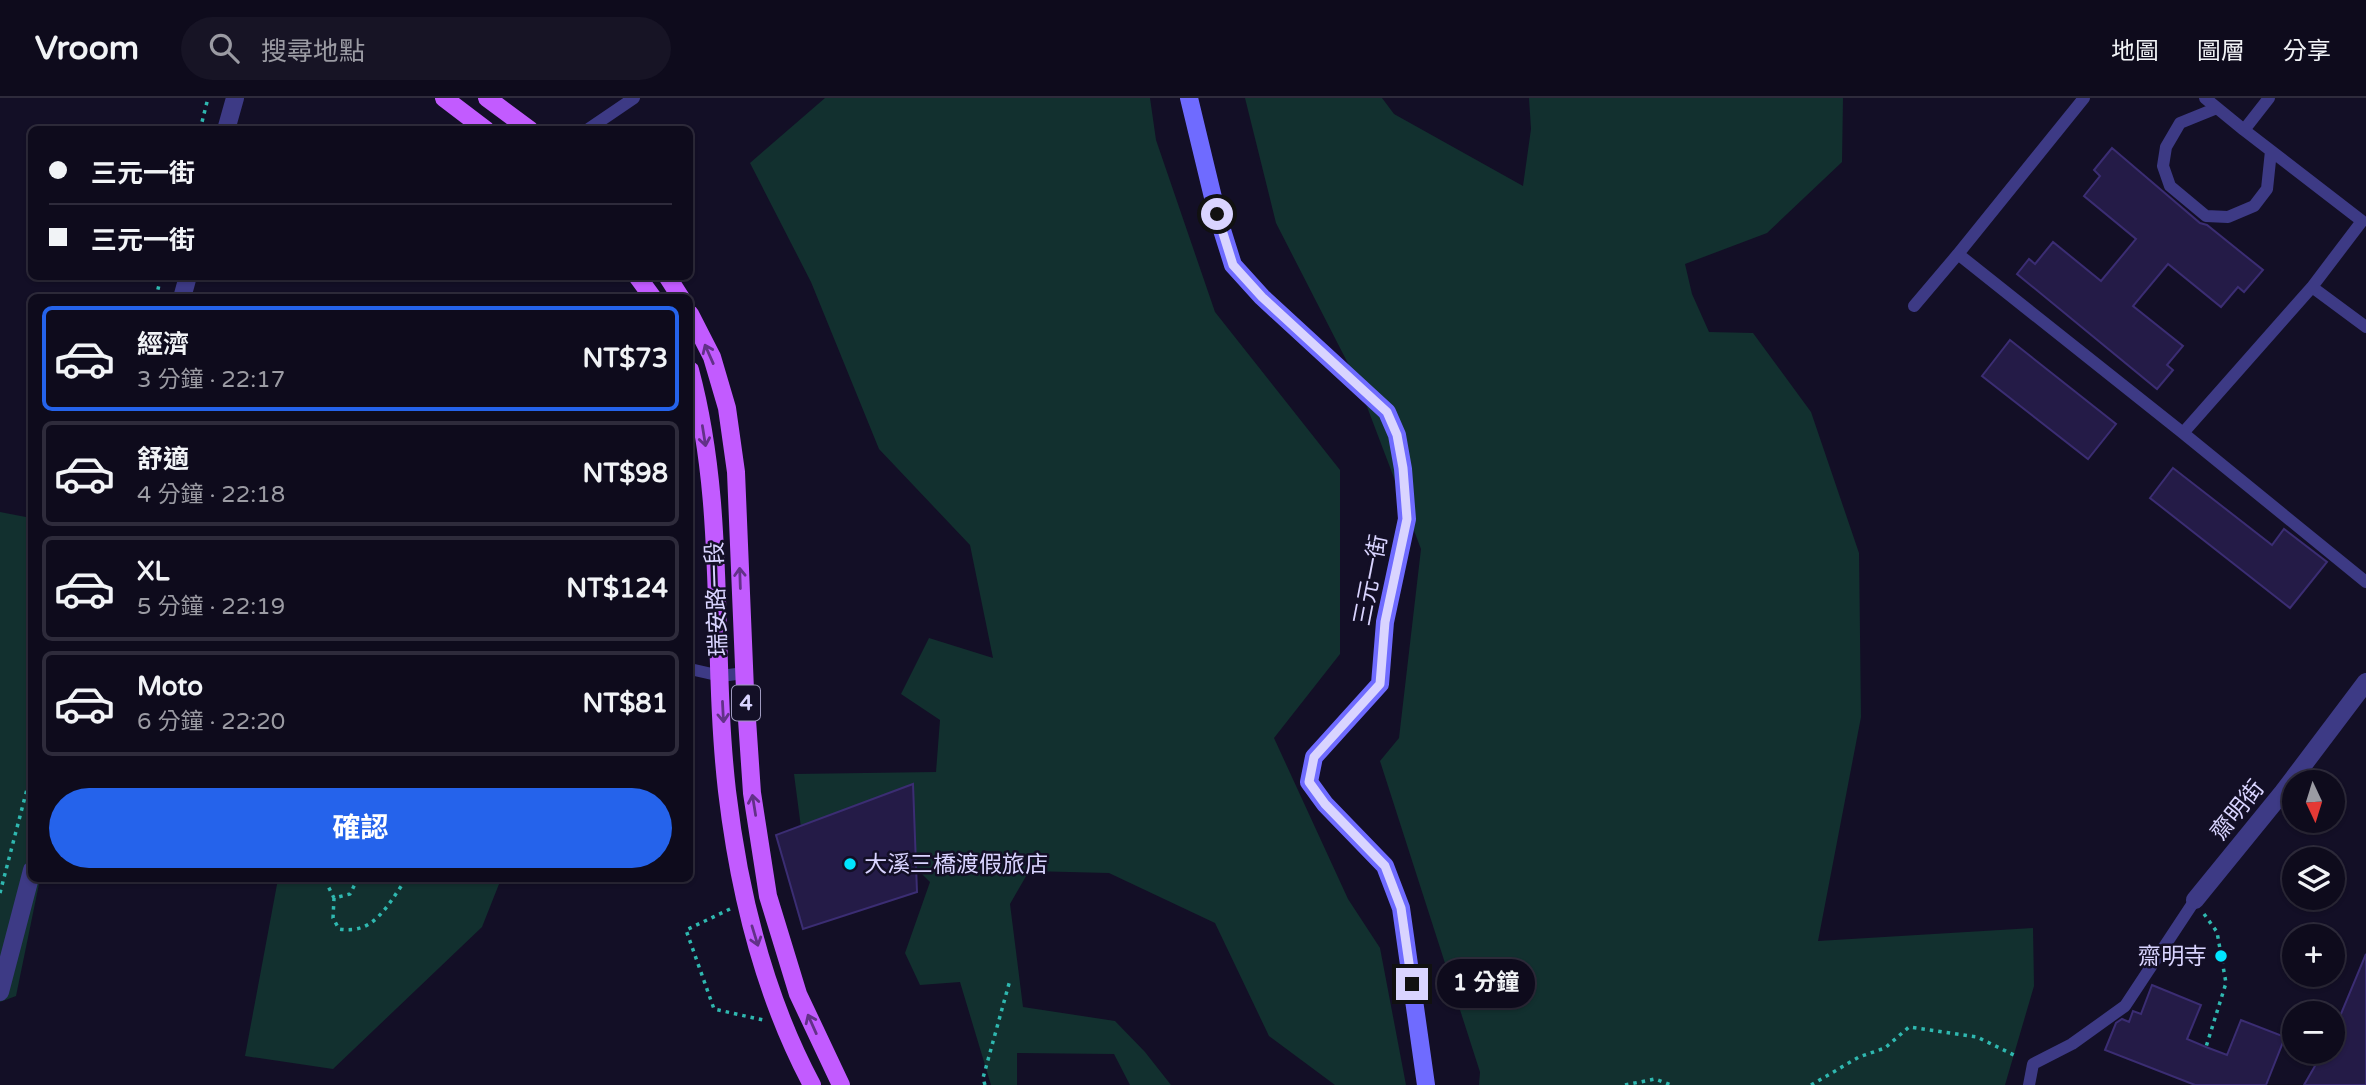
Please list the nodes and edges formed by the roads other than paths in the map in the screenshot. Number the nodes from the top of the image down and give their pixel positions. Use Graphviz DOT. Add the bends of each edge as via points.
graph roads {
  1 [pos="235,98"];
  2 [pos="444,98"];
  3 [pos="487,98"];
  4 [pos="634,98"];
  5 [pos="1189,98"];
  6 [pos="2084,98"];
  7 [pos="2205,98"];
  8 [pos="2269,98"];
  9 [pos="2217,108"];
  10 [pos="227,126"];
  11 [pos="481,126"];
  12 [pos="525,126"];
  13 [pos="593,126"];
  14 [pos="2244,130"];
  15 [pos="2271,151"];
  16 [pos="1958,254"];
  17 [pos="2312,287"];
  18 [pos="1914,306"];
  19 [pos="693,320"];
  20 [pos="2366,327"];
  21 [pos="693,381"];
  22 [pos="2183,433"];
  23 [pos="2366,582"];
  24 [pos="693,670"];
  25 [pos="744,673"];
  26 [pos="721,676"];
  27 [pos="2366,682"];
  28 [pos="29,882"];
  29 [pos="2195,900"];
  30 [pos="0,992"];
  31 [pos="813,1085"];
  32 [pos="841,1085"];
  33 [pos="1426,1085"];
  34 [pos="2029,1085"];
  1 -- 10 [label="street"];
  2 -- 11 [label="main road"];
  3 -- 12 [label="main road"];
  4 -- 13 [label="lane"];
  5 -- 33 [label="street, 三元一街" via="1233,265 1387,412 1397,435 1407,519 1385,622 1380,684 1314,757 1309,782 1385,866 1401,908"];
  6 -- 16 [label="lane"];
  7 -- 9 [label="lane"];
  8 -- 14 [label="lane"];
  9 -- 14 [label="lane"];
  9 -- 15 [label="lane" via="2180,123 2166,147 2163,166 2170,186 2206,216 2228,217 2254,206 2267,189"];
  14 -- 15 [label="lane"];
  15 -- 17 [label="lane" via="2362,220"];
  16 -- 18 [label="lane"];
  16 -- 22 [label="lane"];
  17 -- 20 [label="lane"];
  17 -- 22 [label="lane"];
  25 -- 19 [label="main road, 瑞安路一段 / 4, one-way" via="736,472 727,408 712,357"];
  21 -- 26 [label="main road, 瑞安路一段 / 4, one-way" via="708,459"];
  22 -- 23 [label="lane"];
  24 -- 26 [label="lane"];
  25 -- 26 [label="lane"];
  32 -- 25 [label="main road, 瑞安路一段 / 4, one-way" via="798,993 768,896 752,793"];
  26 -- 31 [label="main road, 瑞安路一段 / 4, one-way" via="727,790 744,902 768,982"];
  27 -- 29 [label="street, 齋明街"];
  28 -- 30 [label="street"];
  29 -- 34 [label="lane" via="2125,1006 2072,1044 2033,1064"];
}
